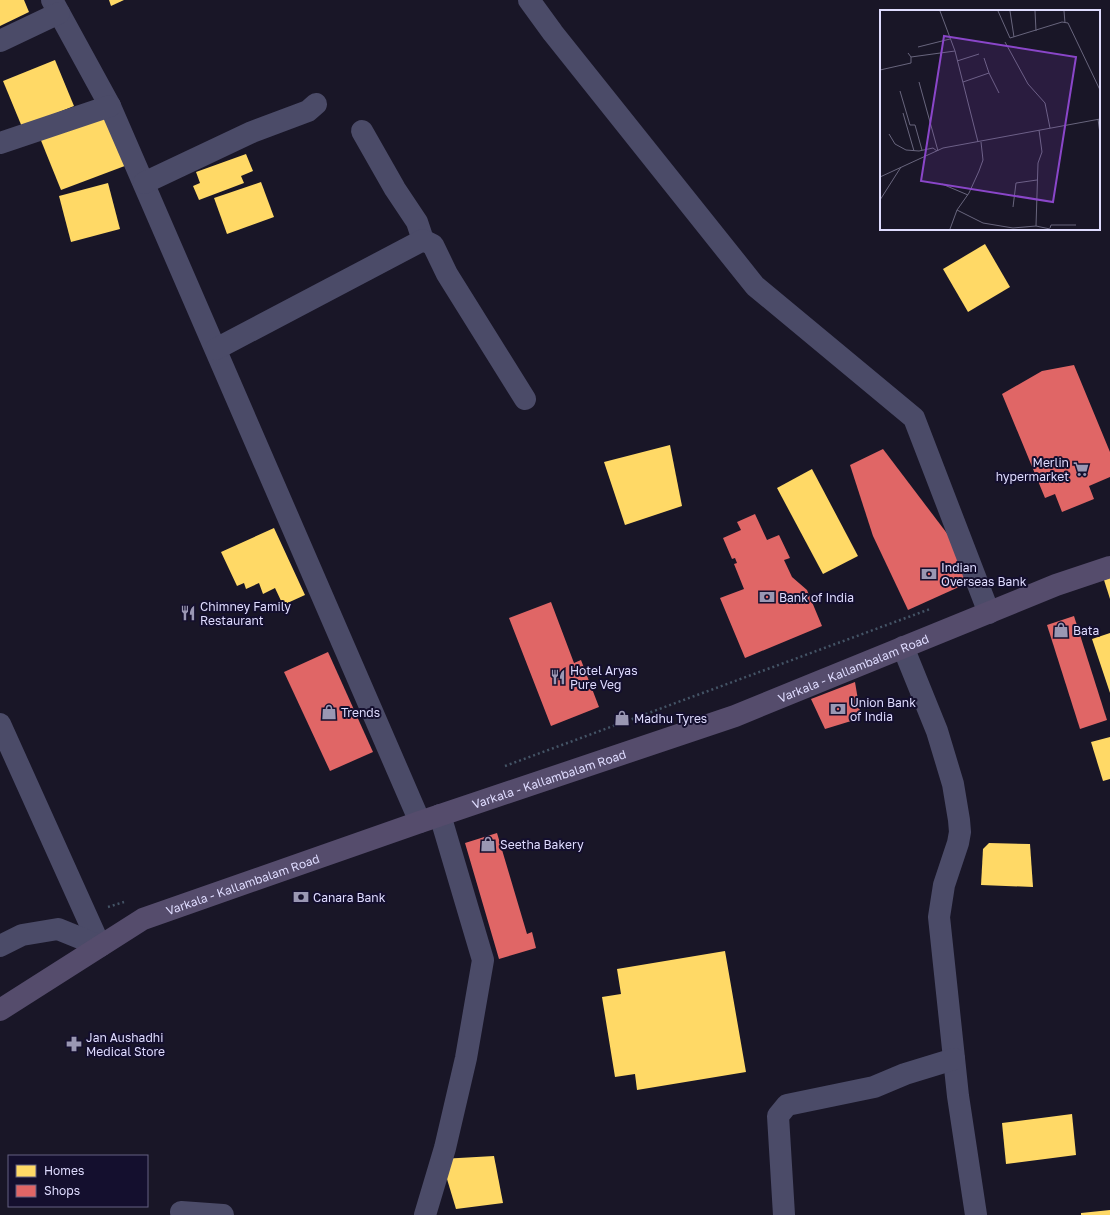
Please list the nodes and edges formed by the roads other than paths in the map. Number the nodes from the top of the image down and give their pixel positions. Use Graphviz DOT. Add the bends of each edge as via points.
graph roads {
  1 [pos="529,0"];
  2 [pos="55,7"];
  3 [pos="0,42"];
  4 [pos="316,104"];
  5 [pos="110,106"];
  6 [pos="362,131"];
  7 [pos="0,143"];
  8 [pos="144,183"];
  9 [pos="423,240"];
  10 [pos="216,349"];
  11 [pos="524,399"];
  12 [pos="1110,567"];
  13 [pos="988,613"];
  14 [pos="904,647"];
  15 [pos="0,724"];
  16 [pos="430,819"];
  17 [pos="0,946"];
  18 [pos="100,946"];
  19 [pos="0,1010"];
  20 [pos="954,1059"];
  21 [pos="181,1212"];
  22 [pos="223,1215"];
  23 [pos="426,1215"];
  24 [pos="784,1215"];
  25 [pos="976,1215"];
  1 -- 13 [label="street" via="755,286 914,418"];
  2 -- 3 [label="street"];
  2 -- 5 [label="street"];
  4 -- 8 [label="street" via="308,111 252,132"];
  5 -- 7 [label="street"];
  5 -- 8 [label="street"];
  6 -- 9 [label="street" via="417,222"];
  8 -- 10 [label="street"];
  9 -- 10 [label="street"];
  9 -- 11 [label="street" via="433,245 447,274"];
  10 -- 16 [label="street"];
  12 -- 13 [label="main road, Varkala - Kallambalam Road" via="1056,585"];
  13 -- 14 [label="main road, Varkala - Kallambalam Road"];
  14 -- 16 [label="main road, Varkala - Kallambalam Road" via="735,716"];
  14 -- 20 [label="street" via="937,730 953,784 959,820 958,843 944,885 939,917"];
  15 -- 18 [label="street"];
  16 -- 18 [label="main road, Varkala - Kallambalam Road" via="143,919"];
  16 -- 23 [label="street" via="483,960 466,1058 449,1134"];
  17 -- 18 [label="street" via="22,935 58,929"];
  18 -- 19 [label="main road, Varkala - Kallambalam Road"];
  20 -- 24 [label="street" via="905,1074 874,1087 787,1105 782,1109 778,1116"];
  20 -- 25 [label="street"];
  21 -- 22 [label="street"];
}
